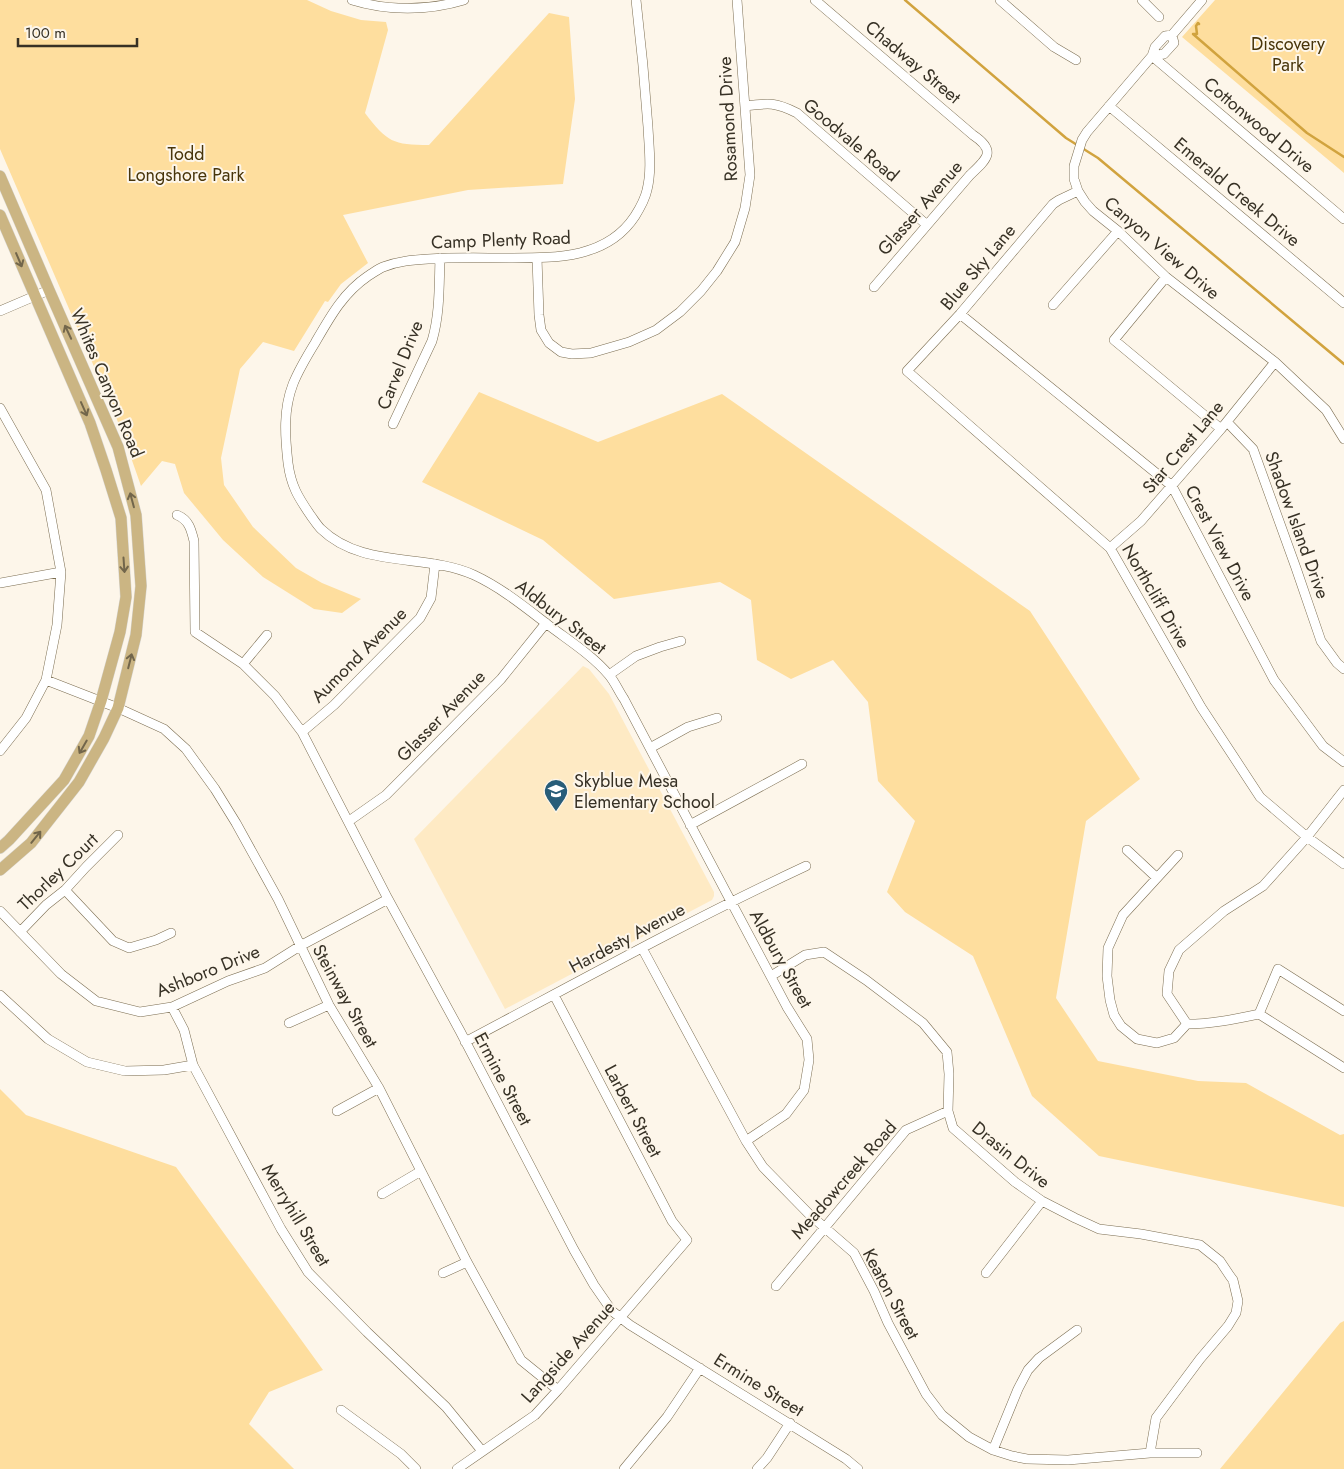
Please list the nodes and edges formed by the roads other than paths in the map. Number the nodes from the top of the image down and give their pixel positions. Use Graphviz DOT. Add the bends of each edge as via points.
graph roads {
  1 [pos="352,0"];
  2 [pos="464,0"];
  3 [pos="636,0"];
  4 [pos="737,0"];
  5 [pos="815,0"];
  6 [pos="1000,0"];
  7 [pos="1142,0"];
  8 [pos="1202,0"];
  9 [pos="1159,17"];
  10 [pos="1152,56"];
  11 [pos="1076,60"];
  12 [pos="745,106"];
  13 [pos="1109,106"];
  14 [pos="987,149"];
  15 [pos="0,176"];
  16 [pos="1078,192"];
  17 [pos="0,215"];
  18 [pos="1344,219"];
  19 [pos="927,225"];
  20 [pos="1118,231"];
  21 [pos="440,258"];
  22 [pos="537,258"];
  23 [pos="1166,277"];
  24 [pos="874,287"];
  25 [pos="49,290"];
  26 [pos="35,296"];
  27 [pos="1344,303"];
  28 [pos="1053,305"];
  29 [pos="0,311"];
  30 [pos="960,314"];
  31 [pos="1275,362"];
  32 [pos="907,371"];
  33 [pos="0,408"];
  34 [pos="394,424"];
  35 [pos="1224,426"];
  36 [pos="1344,439"];
  37 [pos="287,448"];
  38 [pos="1172,486"];
  39 [pos="177,515"];
  40 [pos="1110,548"];
  41 [pos="435,564"];
  42 [pos="61,572"];
  43 [pos="0,583"];
  44 [pos="546,623"];
  45 [pos="266,635"];
  46 [pos="681,641"];
  47 [pos="243,664"];
  48 [pos="1344,668"];
  49 [pos="609,675"];
  50 [pos="46,680"];
  51 [pos="101,701"];
  52 [pos="118,708"];
  53 [pos="716,718"];
  54 [pos="302,732"];
  55 [pos="650,748"];
  56 [pos="0,751"];
  57 [pos="1344,762"];
  58 [pos="802,764"];
  59 [pos="1344,790"];
  60 [pos="349,821"];
  61 [pos="690,825"];
  62 [pos="118,835"];
  63 [pos="1307,837"];
  64 [pos="0,848"];
  65 [pos="1127,850"];
  66 [pos="1178,856"];
  67 [pos="1344,864"];
  68 [pos="806,866"];
  69 [pos="0,870"];
  70 [pos="1157,878"];
  71 [pos="65,890"];
  72 [pos="388,899"];
  73 [pos="731,902"];
  74 [pos="0,911"];
  75 [pos="20,932"];
  76 [pos="171,934"];
  77 [pos="300,946"];
  78 [pos="642,948"];
  79 [pos="771,976"];
  80 [pos="0,995"];
  81 [pos="554,995"];
  82 [pos="329,1005"];
  83 [pos="172,1007"];
  84 [pos="1344,1011"];
  85 [pos="1259,1014"];
  86 [pos="289,1024"];
  87 [pos="1187,1024"];
  88 [pos="465,1042"];
  89 [pos="193,1066"];
  90 [pos="1344,1068"];
  91 [pos="379,1088"];
  92 [pos="337,1111"];
  93 [pos="948,1111"];
  94 [pos="746,1141"];
  95 [pos="421,1171"];
  96 [pos="382,1194"];
  97 [pos="1042,1202"];
  98 [pos="824,1227"];
  99 [pos="688,1240"];
  100 [pos="467,1262"];
  101 [pos="443,1273"];
  102 [pos="986,1273"];
  103 [pos="776,1286"];
  104 [pos="620,1318"];
  105 [pos="1077,1330"];
  106 [pos="700,1368"];
  107 [pos="558,1390"];
  108 [pos="341,1410"];
  109 [pos="790,1423"];
  110 [pos="993,1450"];
  111 [pos="482,1451"];
  112 [pos="1150,1453"];
  113 [pos="1196,1453"];
  114 [pos="1068,1465"];
  115 [pos="416,1469"];
  116 [pos="457,1469"];
  117 [pos="624,1469"];
  118 [pos="757,1469"];
  119 [pos="858,1469"];
  1 -- 2 [label="street" via="414,8"];
  3 -- 22 [label="street, Camp Plenty Road" via="646,92 649,153 646,194 633,220 612,240 593,250 573,255"];
  4 -- 12 [label="street, Rosamond Drive"];
  5 -- 14 [label="street, Chadway Street" via="984,142"];
  6 -- 11 [label="street" via="1054,47"];
  7 -- 9 [label="street"];
  8 -- 10 [label="street, Canyon View Drive" via="1172,34 1164,36"];
  10 -- 13 [label="street, Canyon View Drive"];
  10 -- 18 [label="street, Cottonwood Drive"];
  12 -- 19 [label="street, Goodvale Road" via="782,105 797,113"];
  12 -- 22 [label="street, Rosamond Drive" via="750,175 735,242 701,291 656,330 591,354 561,352 549,343 541,330"];
  13 -- 16 [label="street, Canyon View Drive" via="1082,140 1074,166"];
  13 -- 27 [label="street, Emerald Creek Drive"];
  14 -- 19 [label="street, Glasser Avenue" via="981,165"];
  15 -- 25 [label="main road, Whites Canyon Road"];
  16 -- 20 [label="street, Canyon View Drive" via="1093,211"];
  16 -- 30 [label="street, Blue Sky Lane" via="1053,204"];
  17 -- 26 [label="main road, Whites Canyon Road, one-way"];
  19 -- 24 [label="street, Glasser Avenue"];
  20 -- 23 [label="street, Canyon View Drive"];
  20 -- 28 [label="street"];
  21 -- 22 [label="street, Camp Plenty Road"];
  21 -- 34 [label="street, Carvel Drive" via="436,327"];
  21 -- 37 [label="street, Camp Plenty Road" via="407,260 381,267 361,281 335,308 297,374 288,398"];
  23 -- 31 [label="street, Canyon View Drive"];
  23 -- 35 [label="street, Shadow Island Drive" via="1114,340"];
  25 -- 26 [label="street"];
  52 -- 25 [label="main road, Whites Canyon Road, one-way" via="136,635 141,586 136,515 118,447"];
  26 -- 29 [label="street"];
  26 -- 51 [label="main road, Whites Canyon Road, one-way" via="90,423 121,518 126,597"];
  30 -- 32 [label="street, Blue Sky Lane"];
  30 -- 38 [label="street, Crest View Drive"];
  31 -- 35 [label="street, Star Crest Lane"];
  31 -- 36 [label="street, Canyon View Drive" via="1326,410"];
  32 -- 40 [label="street, Northcliff Drive"];
  33 -- 42 [label="street" via="46,490"];
  35 -- 38 [label="street, Star Crest Lane"];
  35 -- 48 [label="street, Shadow Island Drive" via="1253,448 1320,641"];
  37 -- 41 [label="street, Aldbury Street" via="290,480 299,499 327,534 354,550"];
  38 -- 40 [label="street, Star Crest Lane" via="1141,521"];
  38 -- 57 [label="street, Crest View Drive" via="1274,680 1323,746"];
  39 -- 47 [label="street, Ermine Street" via="188,522 194,541 195,632"];
  40 -- 63 [label="street, Northcliff Drive" via="1201,707 1260,797"];
  41 -- 44 [label="street, Aldbury Street" via="471,574 496,587"];
  41 -- 54 [label="street, Aumond Avenue" via="431,598 420,618 334,705"];
  42 -- 43 [label="street"];
  42 -- 50 [label="street" via="57,625"];
  44 -- 49 [label="street, Aldbury Street"];
  44 -- 60 [label="street, Glasser Avenue" via="501,679 386,796"];
  45 -- 47 [label="street"];
  46 -- 49 [label="street" via="636,656"];
  47 -- 54 [label="street, Ermine Street"];
  49 -- 55 [label="street, Aldbury Street"];
  50 -- 51 [label="street, Steinway Street"];
  50 -- 56 [label="street" via="26,718"];
  51 -- 52 [label="street, Steinway Street"];
  51 -- 64 [label="main road, Whites Canyon Road, one-way" via="89,736 64,780"];
  69 -- 52 [label="main road, Whites Canyon Road, one-way" via="31,843 79,782"];
  52 -- 77 [label="street, Steinway Street" via="164,729 186,749 236,823"];
  53 -- 55 [label="street" via="688,727"];
  54 -- 60 [label="street, Ermine Street"];
  55 -- 61 [label="street, Aldbury Street"];
  58 -- 61 [label="street"];
  59 -- 63 [label="street"];
  60 -- 72 [label="street, Ermine Street"];
  61 -- 73 [label="street, Aldbury Street"];
  62 -- 71 [label="street, Thorley Court"];
  63 -- 67 [label="street, Northcliff Drive"];
  63 -- 87 [label="street" via="1262,886 1224,911 1179,950 1169,971 1167,994"];
  65 -- 70 [label="street"];
  66 -- 70 [label="street"];
  68 -- 73 [label="street, Hardesty Avenue"];
  70 -- 87 [label="street" via="1123,915 1108,948 1110,1000 1121,1026 1137,1040 1156,1043 1174,1038"];
  71 -- 75 [label="street, Thorley Court"];
  71 -- 76 [label="street" via="113,941 129,948"];
  72 -- 77 [label="street, Ashboro Drive"];
  72 -- 88 [label="street, Ermine Street"];
  73 -- 78 [label="street, Hardesty Avenue"];
  73 -- 79 [label="street, Aldbury Street"];
  74 -- 75 [label="street, Ashboro Drive"];
  75 -- 83 [label="street, Ashboro Drive" via="61,974 96,1001 140,1012"];
  77 -- 82 [label="street, Steinway Street"];
  77 -- 83 [label="street, Ashboro Drive" via="265,968"];
  78 -- 81 [label="street, Hardesty Avenue"];
  78 -- 94 [label="street, Keaton Street"];
  79 -- 93 [label="street, Drasin Drive" via="805,955 824,952 923,1023 947,1052"];
  79 -- 94 [label="street, Aldbury Street" via="807,1039 809,1060 804,1090 786,1114"];
  80 -- 89 [label="street" via="48,1039 87,1062 125,1071"];
  81 -- 88 [label="street, Hardesty Avenue"];
  81 -- 99 [label="street, Larbert Street" via="672,1221"];
  82 -- 86 [label="street"];
  82 -- 91 [label="street, Steinway Street"];
  83 -- 89 [label="street, Merryhill Street" via="184,1030"];
  84 -- 85 [label="street" via="1278,969"];
  85 -- 87 [label="street"];
  85 -- 90 [label="street"];
  88 -- 104 [label="street, Ermine Street" via="574,1250 594,1285"];
  89 -- 111 [label="street, Merryhill Street" via="281,1229 308,1272 446,1408"];
  91 -- 92 [label="street"];
  91 -- 95 [label="street, Steinway Street"];
  93 -- 97 [label="street, Drasin Drive" via="953,1128"];
  93 -- 98 [label="street, Meadowcreek Road" via="906,1130"];
  94 -- 98 [label="street, Keaton Street" via="763,1167"];
  95 -- 96 [label="street"];
  95 -- 100 [label="street, Steinway Street"];
  97 -- 102 [label="street"];
  97 -- 112 [label="street, Drasin Drive" via="1100,1229 1200,1245 1220,1261 1232,1280 1238,1301 1236,1313 1156,1418"];
  98 -- 103 [label="street, Meadowcreek Road"];
  98 -- 110 [label="street, Keaton Street" via="854,1253 926,1394 942,1415 969,1437"];
  99 -- 104 [label="street, Langside Avenue"];
  100 -- 101 [label="street"];
  100 -- 107 [label="street, Steinway Street" via="521,1360"];
  104 -- 106 [label="street, Ermine Street"];
  104 -- 107 [label="street, Langside Avenue"];
  105 -- 110 [label="street" via="1028,1370"];
  106 -- 109 [label="street, Ermine Street"];
  106 -- 117 [label="street" via="667,1417"];
  107 -- 111 [label="street, Langside Avenue" via="534,1415"];
  108 -- 115 [label="street" via="401,1454"];
  109 -- 118 [label="street"];
  109 -- 119 [label="street, Ermine Street"];
  110 -- 114 [label="street, Keaton Street"];
  111 -- 116 [label="street, Langside Avenue"];
  112 -- 113 [label="street, Keaton Street"];
  112 -- 114 [label="street, Keaton Street"];
}
